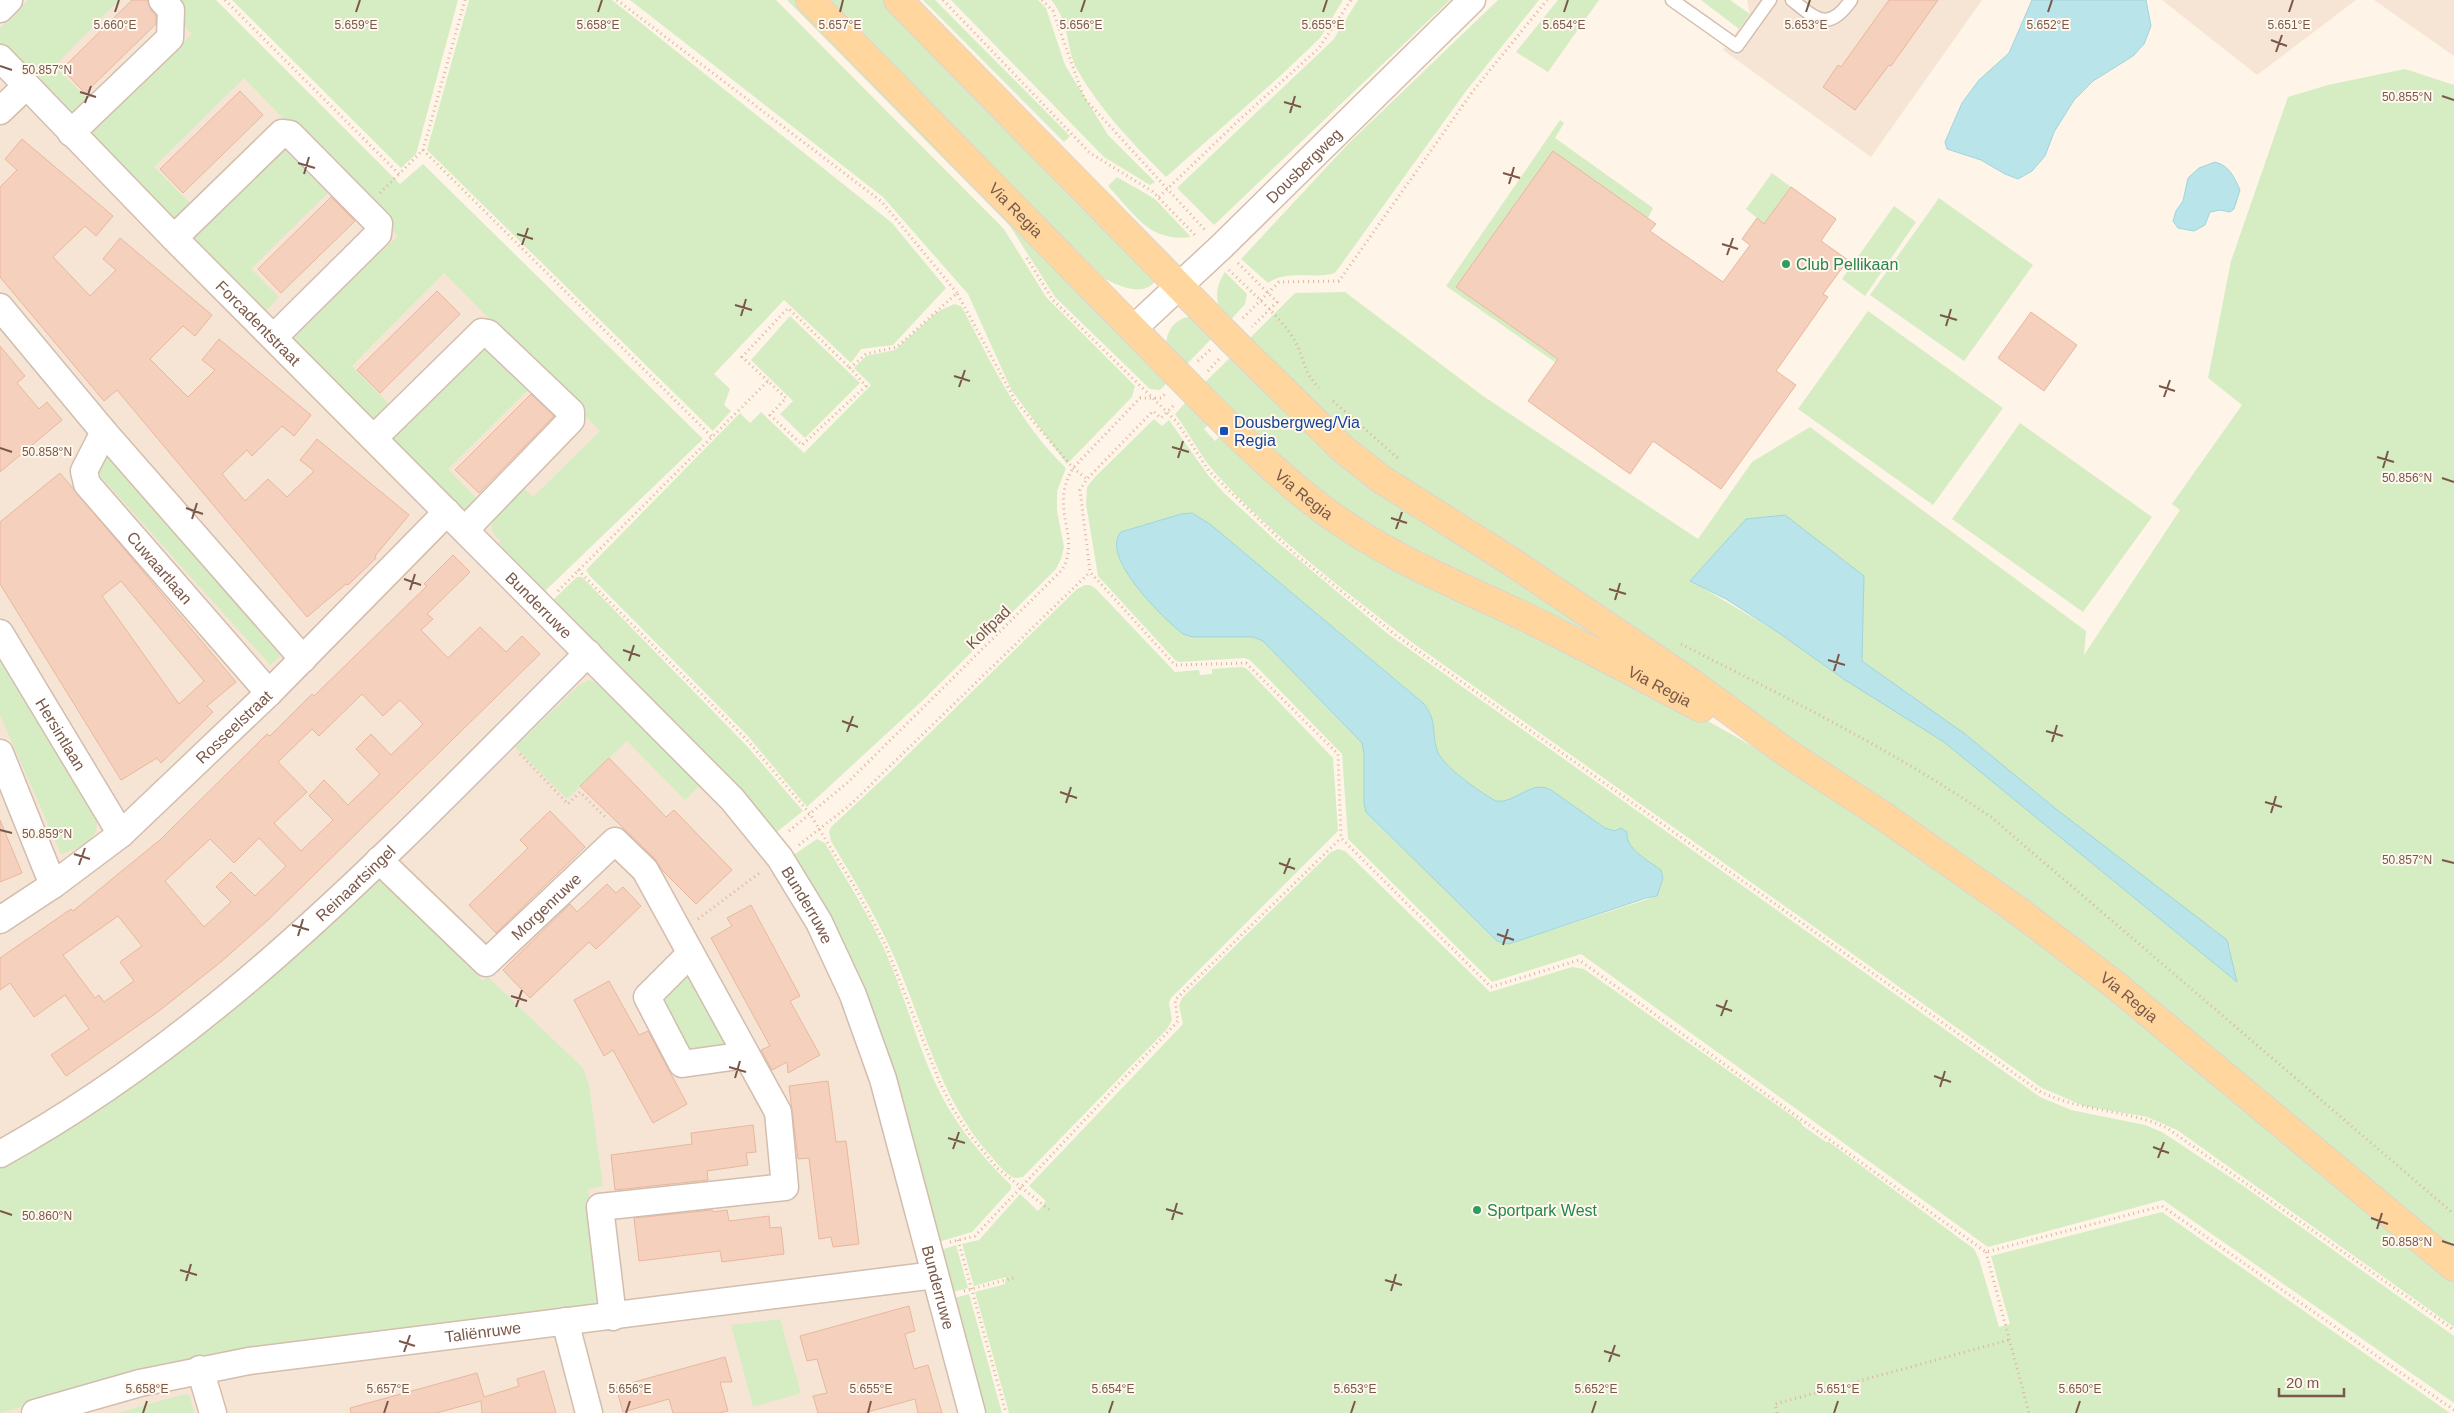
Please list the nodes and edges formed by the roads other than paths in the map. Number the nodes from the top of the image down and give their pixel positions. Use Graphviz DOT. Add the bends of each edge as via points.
graph roads {
  1 [pos="9,0"];
  2 [pos="162,0"];
  3 [pos="810,0"];
  4 [pos="898,0"];
  5 [pos="1472,0"];
  6 [pos="1672,0"];
  7 [pos="1770,0"];
  8 [pos="1792,0"];
  9 [pos="1851,0"];
  10 [pos="0,9"];
  11 [pos="0,58"];
  12 [pos="26,86"];
  13 [pos="0,112"];
  14 [pos="72,133"];
  15 [pos="174,238"];
  16 [pos="1180,286"];
  17 [pos="0,307"];
  18 [pos="1134,328"];
  19 [pos="274,337"];
  20 [pos="104,432"];
  21 [pos="374,438"];
  22 [pos="447,512"];
  23 [pos="465,530"];
  24 [pos="0,633"];
  25 [pos="588,653"];
  26 [pos="303,659"];
  27 [pos="270,693"];
  28 [pos="0,753"];
  29 [pos="1787,753"];
  30 [pos="120,834"];
  31 [pos="379,860"];
  32 [pos="53,885"];
  33 [pos="0,920"];
  34 [pos="685,943"];
  35 [pos="746,1054"];
  36 [pos="0,1154"];
  37 [pos="2454,1266"];
  38 [pos="938,1287"];
  39 [pos="613,1317"];
  40 [pos="565,1321"];
  41 [pos="200,1370"];
  42 [pos="35,1413"];
  43 [pos="213,1413"];
  44 [pos="589,1413"];
  45 [pos="972,1413"];
  1 -- 10 [label="street"];
  2 -- 14 [label="street" via="171,10 170,38"];
  3 -- 18 [label="main road, Via Regia"];
  4 -- 16 [label="main road, Via Regia"];
  5 -- 16 [label="street, Dousbergweg"];
  6 -- 7 [label="lane" via="1736,46"];
  8 -- 9 [label="lane" via="1825,20 1839,16"];
  11 -- 12 [label="street, Forcadentstraat"];
  12 -- 13 [label="street"];
  12 -- 14 [label="street, Forcadentstraat"];
  14 -- 15 [label="street, Forcadentstraat"];
  15 -- 19 [label="street, Forcadentstraat"];
  15 -- 19 [label="street" via="282,133 290,134 379,224 378,234"];
  16 -- 18 [label="street, Dousbergweg"];
  16 -- 29 [label="main road, Via Regia" via="1343,449 1382,479 1693,684"];
  17 -- 20 [label="street"];
  18 -- 29 [label="main road, Via Regia" via="1250,448 1326,512 1422,568 1574,641"];
  19 -- 21 [label="street, Forcadentstraat"];
  20 -- 26 [label="street"];
  20 -- 27 [label="street, Cuwaartlaan" via="84,471 87,484"];
  21 -- 22 [label="street, Forcadentstraat"];
  21 -- 23 [label="street" via="482,332 488,334 571,412 571,420"];
  22 -- 23 [label="street, Bunderruwe"];
  22 -- 26 [label="street, Rosseelstraat"];
  23 -- 25 [label="street, Bunderruwe"];
  24 -- 30 [label="street, Hersintlaan"];
  25 -- 31 [label="street, Reinaartsingel"];
  25 -- 38 [label="street, Bunderruwe" via="732,799 775,852 819,922 853,995 883,1080"];
  26 -- 27 [label="street, Rosseelstraat"];
  27 -- 30 [label="street, Rosseelstraat"];
  28 -- 32 [label="street"];
  29 -- 37 [label="main road, Via Regia" via="1944,858 2107,978"];
  30 -- 32 [label="street, Rosseelstraat"];
  31 -- 34 [label="street, Morgenruwe" via="486,963 615,841 645,870"];
  31 -- 36 [label="street, Reinaartsingel" via="206,1015 148,1060 56,1122"];
  32 -- 33 [label="street, Rosseelstraat"];
  34 -- 35 [label="street"];
  34 -- 35 [label="street" via="647,997 682,1064"];
  35 -- 39 [label="street" via="778,1112 785,1187 600,1207"];
  38 -- 39 [label="street, Taliënruwe"];
  38 -- 45 [label="street, Bunderruwe"];
  39 -- 40 [label="street, Taliënruwe"];
  40 -- 41 [label="street, Taliënruwe"];
  40 -- 44 [label="street"];
  41 -- 42 [label="street, Taliënruwe" via="140,1383"];
  41 -- 43 [label="street"];
}
